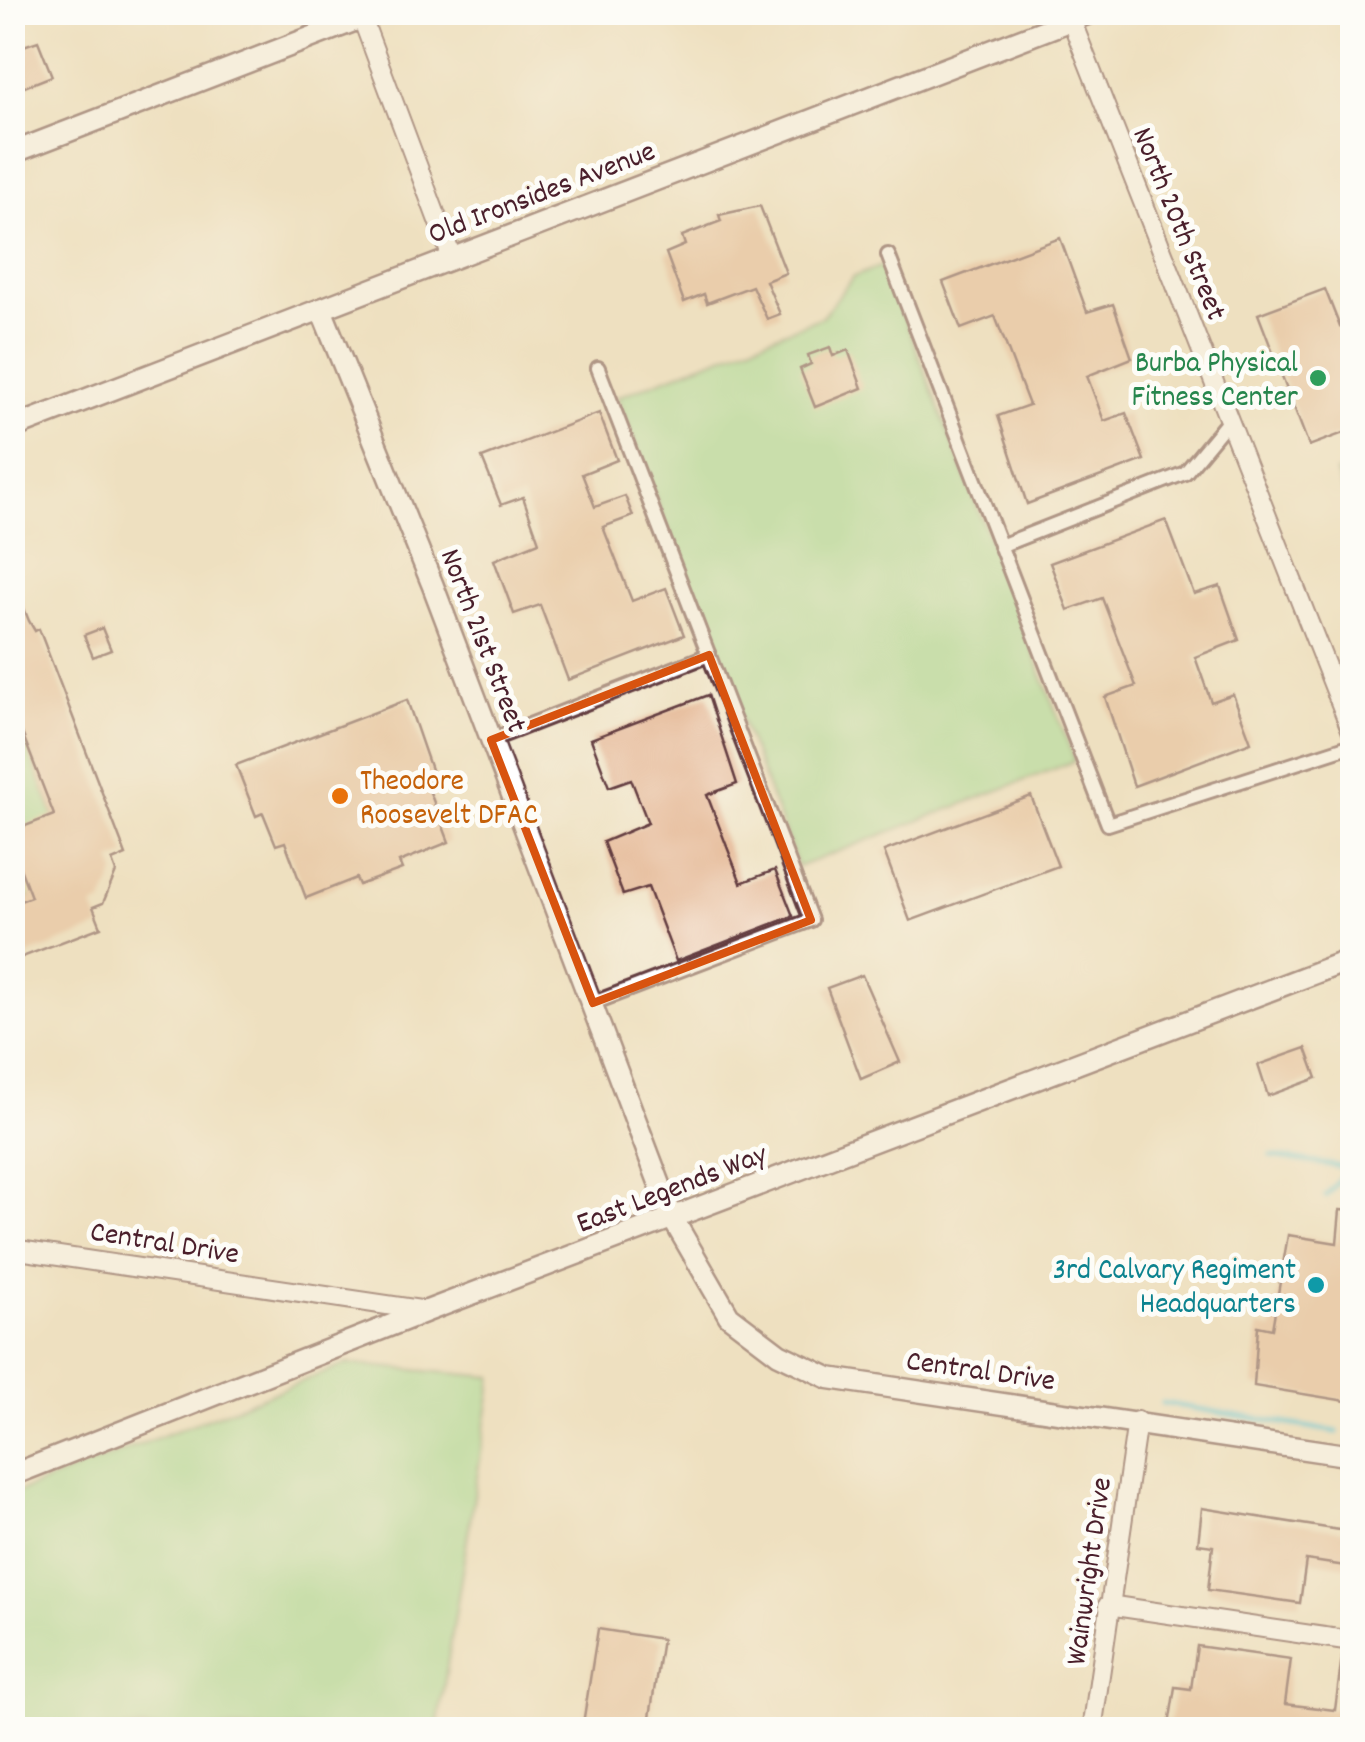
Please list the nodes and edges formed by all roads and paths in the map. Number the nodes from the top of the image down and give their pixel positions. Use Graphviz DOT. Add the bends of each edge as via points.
graph roads {
  1 [pos="1092,12"];
  2 [pos="369,15"];
  3 [pos="1070,17"];
  4 [pos="12,153"];
  5 [pos="888,256"];
  6 [pos="452,258"];
  7 [pos="321,310"];
  8 [pos="598,368"];
  9 [pos="1229,420"];
  10 [pos="12,428"];
  11 [pos="1000,546"];
  12 [pos="709,655"];
  13 [pos="1352,732"];
  14 [pos="491,740"];
  15 [pos="1352,744"];
  16 [pos="1352,958"];
  17 [pos="592,1003"];
  18 [pos="673,1219"];
  19 [pos="12,1249"];
  20 [pos="427,1311"];
  21 [pos="1137,1421"];
  22 [pos="1352,1456"];
  23 [pos="12,1475"];
  24 [pos="1108,1605"];
  25 [pos="1352,1641"];
  26 [pos="1092,1730"];
  1 -- 3 [label="street, Old Ironsides Avenue"];
  2 -- 4 [label="street"];
  2 -- 6 [label="street"];
  3 -- 6 [label="street, Old Ironsides Avenue"];
  3 -- 9 [label="street, North 20th Street"];
  5 -- 11 [label="street"];
  6 -- 7 [label="street, Old Ironsides Avenue"];
  7 -- 10 [label="street, Old Ironsides Avenue"];
  7 -- 14 [label="street, North 21st Street"];
  8 -- 12 [label="street"];
  9 -- 11 [label="street" via="1185,473"];
  9 -- 13 [label="street, North 20th Street"];
  11 -- 15 [label="street" via="1108,824"];
  12 -- 14 [label="street"];
  12 -- 17 [label="street" via="811,920"];
  14 -- 17 [label="street, North 21st Street"];
  16 -- 18 [label="street, East Legends Way"];
  17 -- 18 [label="street, North 21st Street"];
  18 -- 20 [label="street, East Legends Way"];
  18 -- 21 [label="street, Central Drive" via="729,1316 779,1354 829,1378"];
  19 -- 20 [label="street, Central Drive"];
  20 -- 23 [label="street, East Legends Way"];
  21 -- 22 [label="street, Central Drive"];
  21 -- 24 [label="street, Wainwright Drive"];
  24 -- 25 [label="street"];
  24 -- 26 [label="street, Wainwright Drive"];
}
